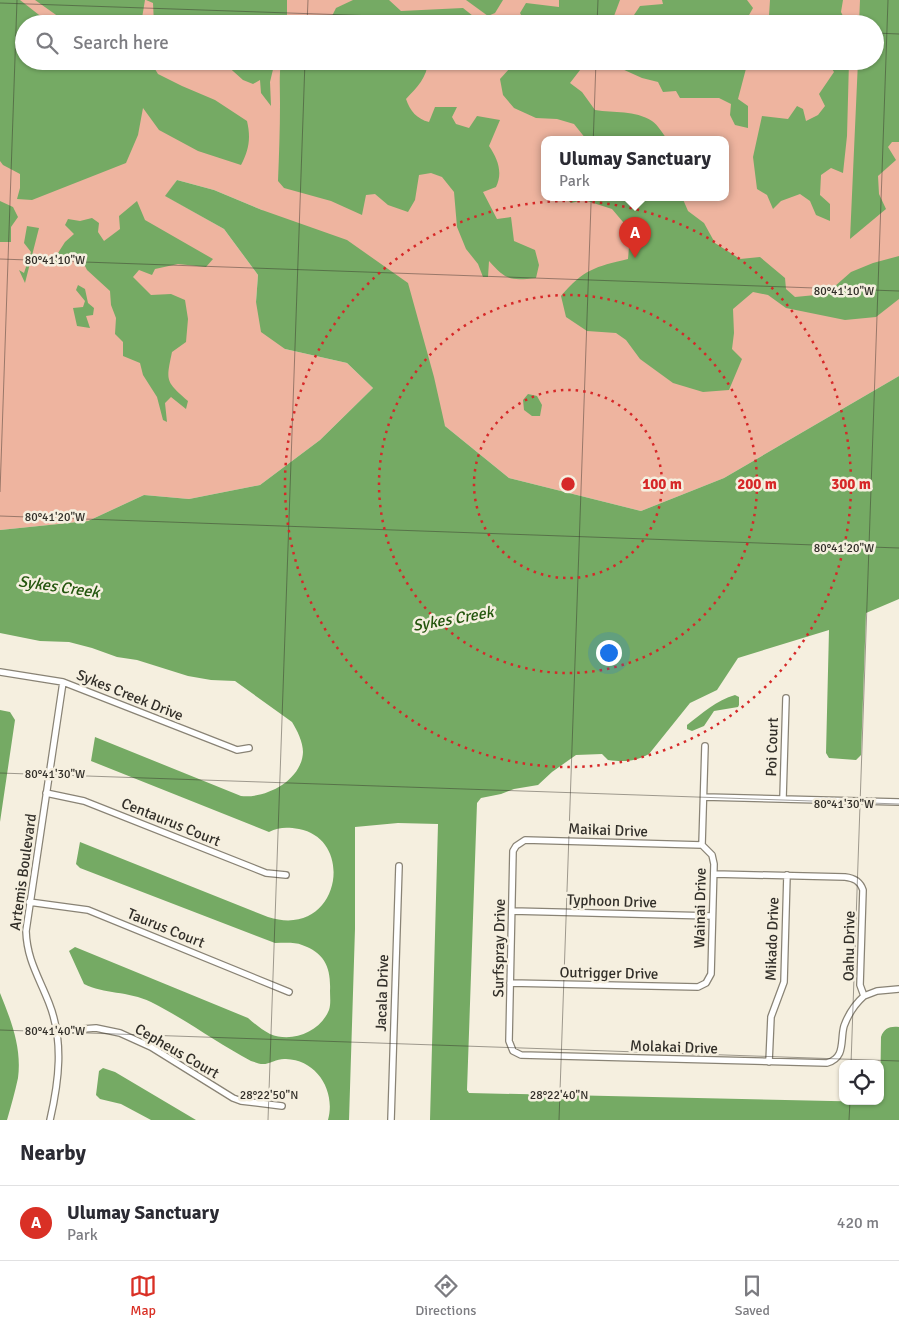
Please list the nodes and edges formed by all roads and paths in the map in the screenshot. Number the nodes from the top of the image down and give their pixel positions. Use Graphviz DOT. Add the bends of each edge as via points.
graph roads {
  1 [pos="0,672"];
  2 [pos="62,682"];
  3 [pos="786,698"];
  4 [pos="705,746"];
  5 [pos="249,748"];
  6 [pos="46,793"];
  7 [pos="704,797"];
  8 [pos="783,798"];
  9 [pos="899,802"];
  10 [pos="702,845"];
  11 [pos="516,846"];
  12 [pos="399,866"];
  13 [pos="714,874"];
  14 [pos="286,875"];
  15 [pos="787,875"];
  16 [pos="29,902"];
  17 [pos="512,911"];
  18 [pos="712,916"];
  19 [pos="510,983"];
  20 [pos="706,983"];
  21 [pos="899,989"];
  22 [pos="289,992"];
  23 [pos="864,996"];
  24 [pos="56,1031"];
  25 [pos="513,1050"];
  26 [pos="836,1059"];
  27 [pos="769,1062"];
  28 [pos="282,1106"];
  29 [pos="50,1120"];
  30 [pos="391,1120"];
  1 -- 2 [label="street, Sykes Creek Drive"];
  2 -- 5 [label="street, Sykes Creek Drive" via="237,750"];
  2 -- 6 [label="street, Artemis Boulevard"];
  3 -- 8 [label="street, Poi Court"];
  4 -- 7 [label="street"];
  6 -- 14 [label="street, Centaurus Court" via="84,800 266,873"];
  6 -- 16 [label="street, Artemis Boulevard"];
  7 -- 8 [label="street"];
  7 -- 10 [label="street"];
  8 -- 9 [label="street"];
  10 -- 11 [label="street, Maikai Drive" via="525,840"];
  10 -- 13 [label="street, Wainai Drive" via="712,855"];
  11 -- 17 [label="street, Surfspray Drive"];
  12 -- 30 [label="street, Jacala Drive"];
  13 -- 15 [label="street"];
  13 -- 18 [label="street, Wainai Drive"];
  15 -- 23 [label="street, Oahu Drive" via="845,877 860,884 863,890 860,985"];
  15 -- 27 [label="street, Mikado Drive" via="784,982 771,1017"];
  16 -- 22 [label="street, Taurus Court" via="88,910"];
  16 -- 24 [label="street, Artemis Boulevard" via="28,952 49,1003"];
  17 -- 18 [label="street, Typhoon Drive"];
  17 -- 19 [label="street, Surfspray Drive"];
  18 -- 20 [label="street, Wainai Drive" via="711,974"];
  19 -- 20 [label="street, Outrigger Drive" via="698,987"];
  19 -- 25 [label="street, Surfspray Drive" via="509,1041"];
  21 -- 23 [label="street"];
  23 -- 26 [label="street, Oahu Drive" via="844,1026 841,1051"];
  24 -- 28 [label="street, Cepheus Court" via="96,1028 120,1033 151,1047 233,1098"];
  24 -- 29 [label="street, Artemis Boulevard" via="58,1075"];
  25 -- 27 [label="street, Molakai Drive" via="521,1055"];
  26 -- 27 [label="street, Molakai Drive" via="828,1063"];
}
